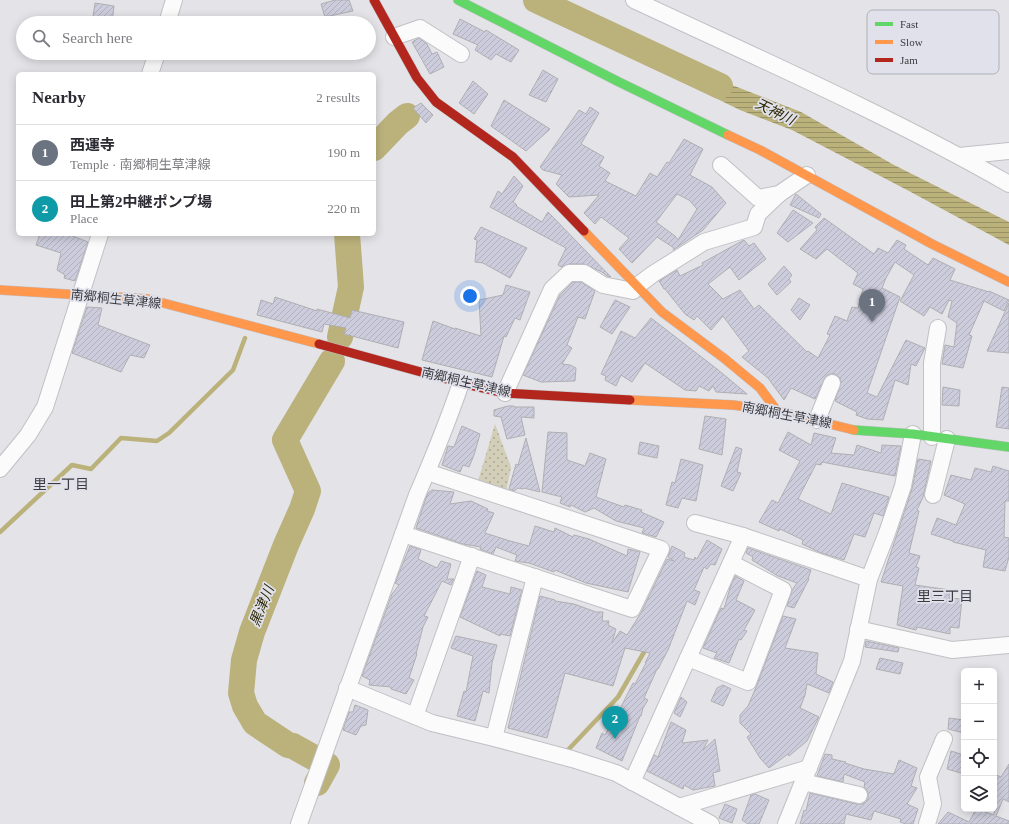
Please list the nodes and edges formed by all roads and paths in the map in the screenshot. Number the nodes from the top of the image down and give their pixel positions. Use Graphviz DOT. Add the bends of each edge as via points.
graph roads {
  1 [pos="174,0"];
  2 [pos="374,0"];
  3 [pos="458,0"];
  4 [pos="634,0"];
  5 [pos="169,16"];
  6 [pos="394,37"];
  7 [pos="461,54"];
  8 [pos="155,60"];
  9 [pos="151,72"];
  10 [pos="1009,151"];
  11 [pos="959,156"];
  12 [pos="721,166"];
  13 [pos="807,174"];
  14 [pos="1009,184"];
  15 [pos="779,194"];
  16 [pos="99,236"];
  17 [pos="1009,282"];
  18 [pos="637,286"];
  19 [pos="0,290"];
  20 [pos="80,294"];
  21 [pos="938,328"];
  22 [pos="461,383"];
  23 [pos="832,383"];
  24 [pos="504,393"];
  25 [pos="777,411"];
  26 [pos="817,420"];
  27 [pos="913,434"];
  28 [pos="940,438"];
  29 [pos="1009,447"];
  30 [pos="0,469"];
  31 [pos="427,472"];
  32 [pos="933,495"];
  33 [pos="695,522"];
  34 [pos="403,534"];
  35 [pos="743,536"];
  36 [pos="472,556"];
  37 [pos="731,563"];
  38 [pos="535,577"];
  39 [pos="869,579"];
  40 [pos="858,629"];
  41 [pos="1009,644"];
  42 [pos="688,658"];
  43 [pos="347,688"];
  44 [pos="415,716"];
  45 [pos="494,738"];
  46 [pos="944,739"];
  47 [pos="806,775"];
  48 [pos="632,782"];
  49 [pos="859,795"];
  50 [pos="680,807"];
  51 [pos="298,824"];
  52 [pos="711,824"];
  53 [pos="786,824"];
  54 [pos="927,824"];
  1 -- 5 [label="street"];
  2 -- 6 [label="street"];
  3 -- 13 [label="street"];
  4 -- 11 [label="street" via="873,112"];
  6 -- 7 [label="street" via="420,28"];
  6 -- 18 [label="street" via="417,78 436,102 513,157"];
  8 -- 9 [label="street"];
  10 -- 11 [label="street"];
  11 -- 14 [label="street"];
  12 -- 15 [label="street" via="758,198"];
  13 -- 15 [label="street"];
  13 -- 17 [label="street" via="932,244"];
  15 -- 18 [label="street" via="758,214 754,227 704,242"];
  16 -- 20 [label="street"];
  18 -- 24 [label="street" via="633,291 603,285 584,273 569,273 552,290"];
  18 -- 25 [label="street" via="662,312 760,388"];
  19 -- 20 [label="street, 南郷桐生草津線"];
  20 -- 22 [label="street, 南郷桐生草津線" via="148,299"];
  20 -- 30 [label="street" via="45,406 28,435"];
  21 -- 28 [label="street" via="932,363"];
  22 -- 24 [label="street, 南郷桐生草津線"];
  22 -- 31 [label="street"];
  23 -- 26 [label="street"];
  24 -- 25 [label="street, 南郷桐生草津線" via="733,405"];
  25 -- 26 [label="street, 南郷桐生草津線"];
  26 -- 27 [label="street, 南郷桐生草津線" via="860,431"];
  27 -- 28 [label="street, 南郷桐生草津線"];
  27 -- 39 [label="street" via="903,486"];
  28 -- 29 [label="street, 南郷桐生草津線"];
  28 -- 32 [label="street"];
  31 -- 34 [label="street"];
  31 -- 38 [label="street" via="661,548 632,609"];
  33 -- 35 [label="street"];
  34 -- 36 [label="street"];
  34 -- 43 [label="street"];
  35 -- 37 [label="street"];
  35 -- 39 [label="street"];
  36 -- 38 [label="street"];
  36 -- 44 [label="street"];
  37 -- 42 [label="street"];
  37 -- 42 [label="street" via="783,590 748,682"];
  38 -- 45 [label="street"];
  39 -- 40 [label="street"];
  40 -- 41 [label="street" via="952,650"];
  40 -- 47 [label="street" via="852,661"];
  42 -- 48 [label="street"];
  43 -- 44 [label="street"];
  43 -- 51 [label="street"];
  44 -- 45 [label="street" via="432,723"];
  45 -- 48 [label="street" via="616,773"];
  46 -- 54 [label="street" via="928,777 933,804"];
  47 -- 49 [label="street"];
  47 -- 50 [label="street"];
  47 -- 53 [label="street"];
  48 -- 50 [label="street"];
  50 -- 52 [label="street"];
}
